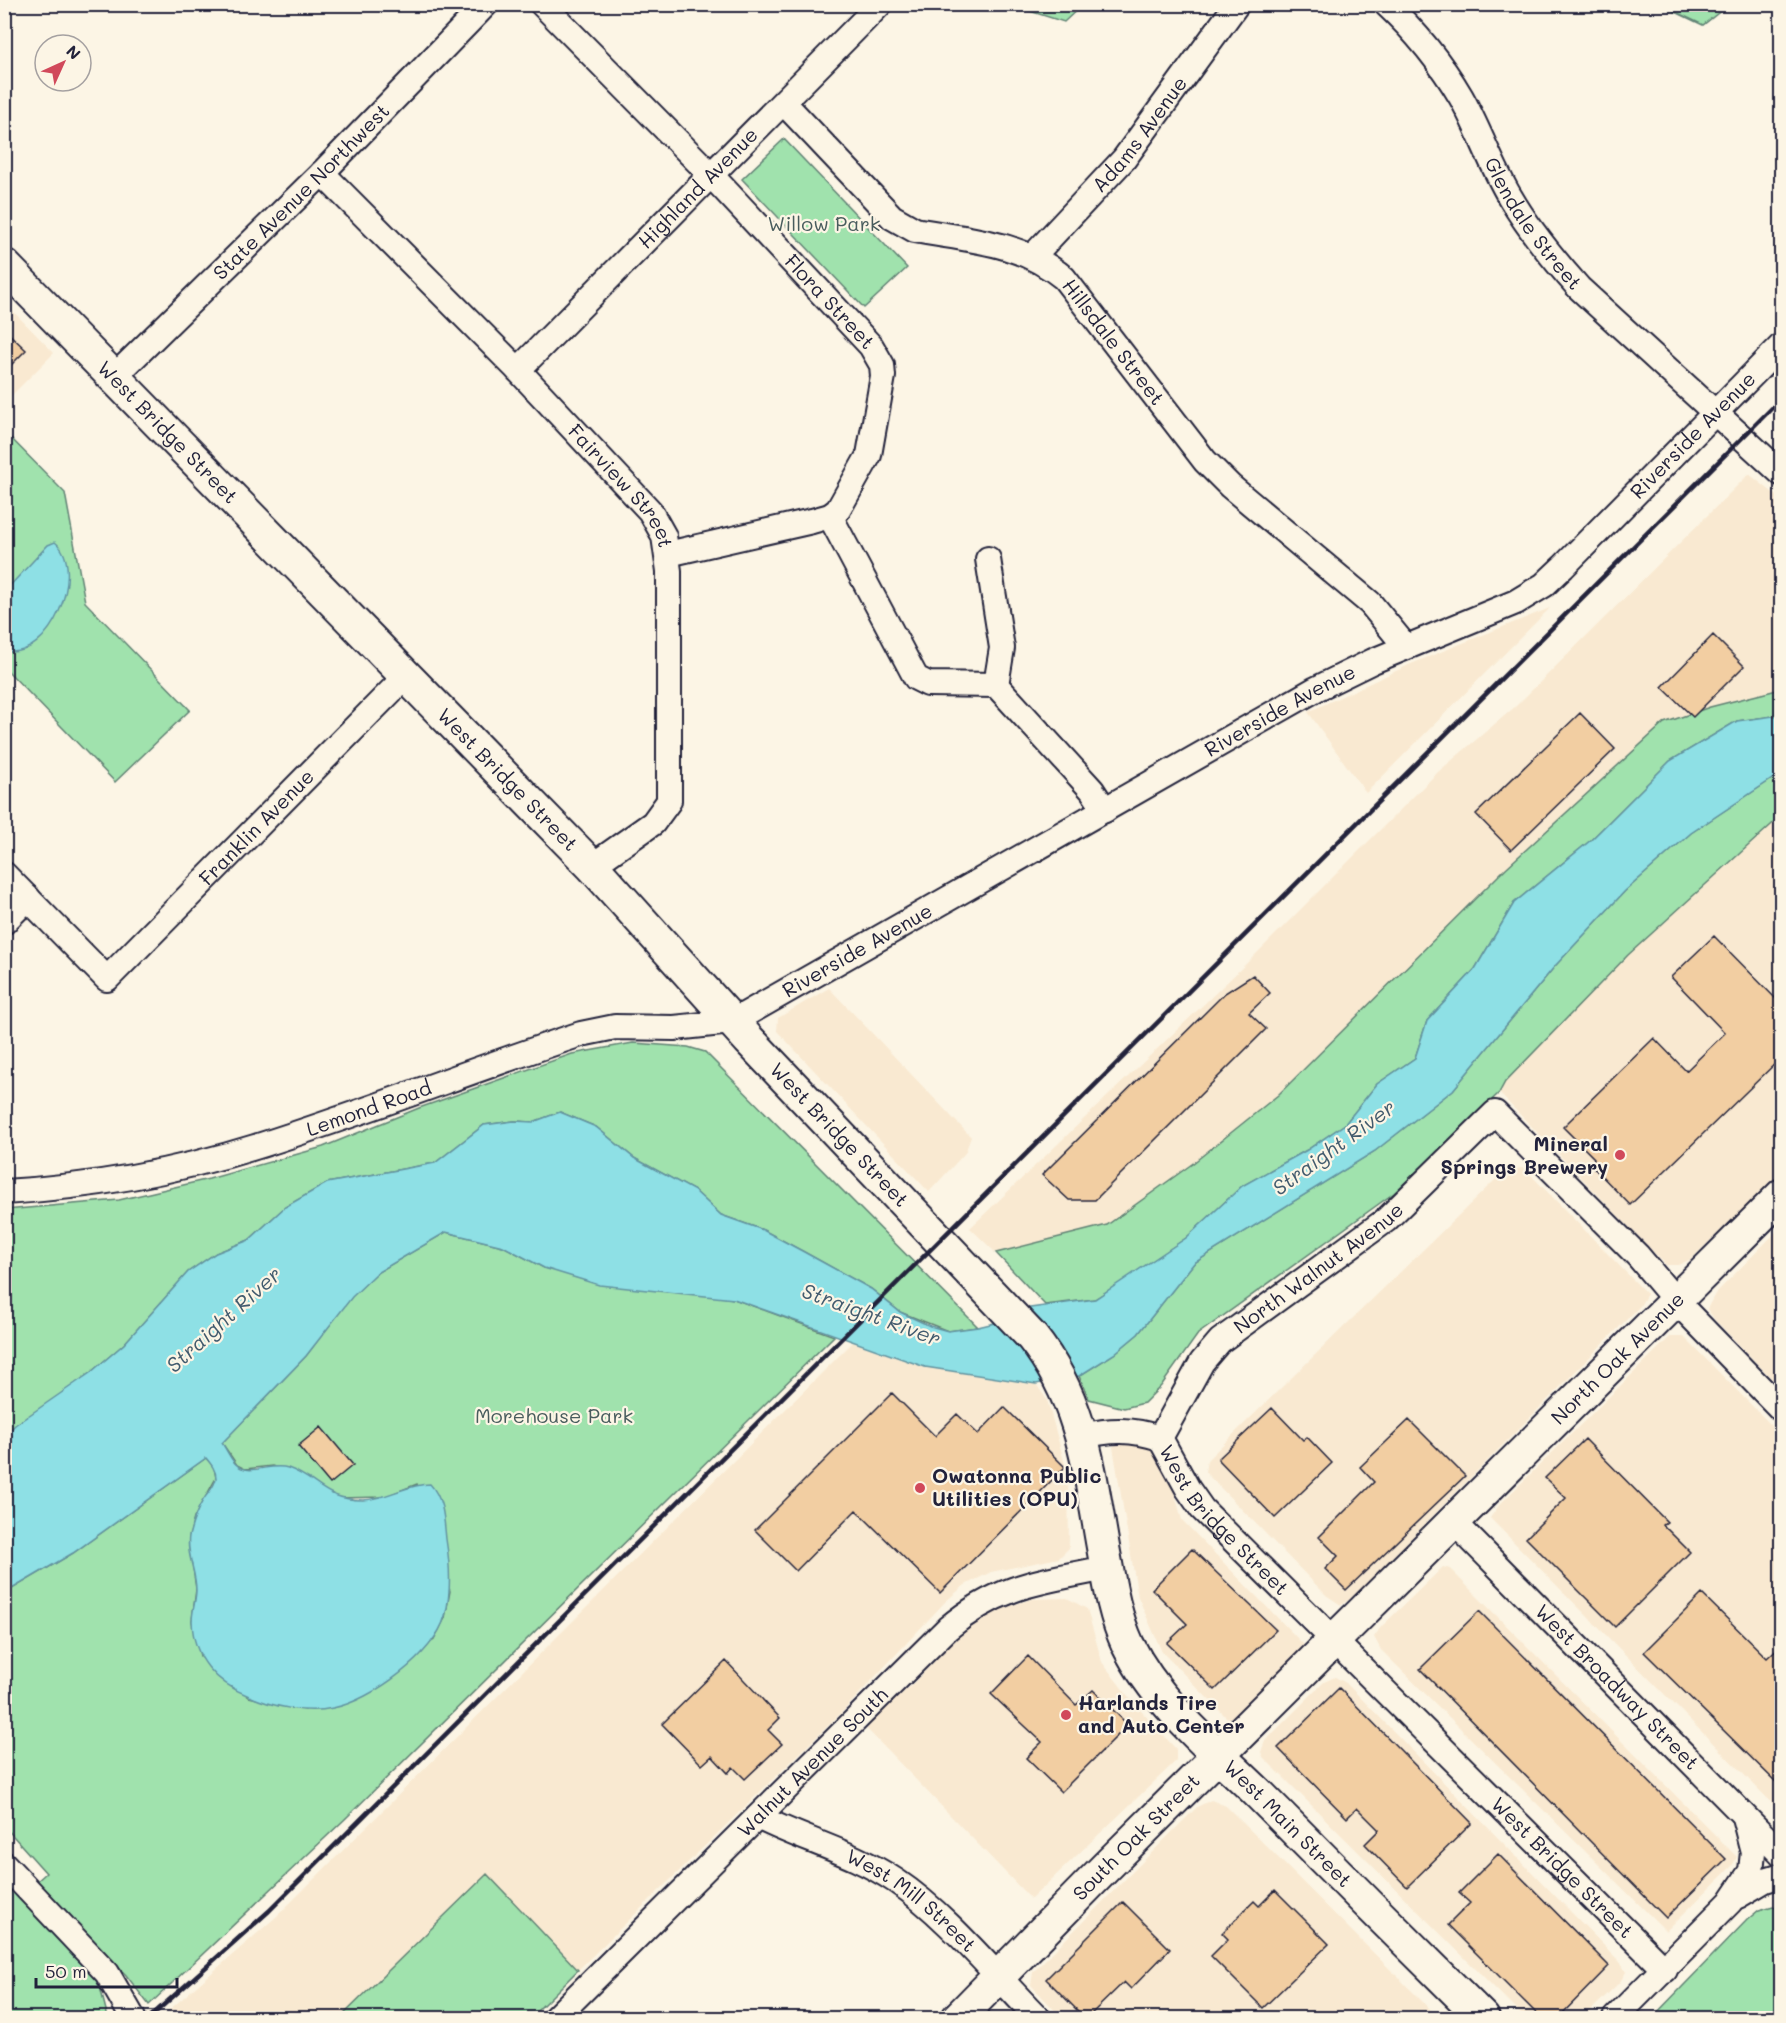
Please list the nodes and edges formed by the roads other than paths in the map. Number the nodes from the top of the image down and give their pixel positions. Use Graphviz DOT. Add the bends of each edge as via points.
graph roads {
  1 [pos="486,4"];
  2 [pos="542,4"];
  3 [pos="880,4"];
  4 [pos="1236,4"];
  5 [pos="1386,4"];
  6 [pos="784,103"];
  7 [pos="322,173"];
  8 [pos="710,174"];
  9 [pos="1033,256"];
  10 [pos="4,265"];
  11 [pos="1782,345"];
  12 [pos="518,370"];
  13 [pos="115,376"];
  14 [pos="1714,412"];
  15 [pos="1782,474"];
  16 [pos="830,516"];
  17 [pos="668,554"];
  18 [pos="988,559"];
  19 [pos="1406,647"];
  20 [pos="406,676"];
  21 [pos="996,685"];
  22 [pos="1105,810"];
  23 [pos="592,866"];
  24 [pos="4,874"];
  25 [pos="28,898"];
  26 [pos="4,922"];
  27 [pos="732,1022"];
  28 [pos="4,1192"];
  29 [pos="1782,1195"];
  30 [pos="1675,1300"];
  31 [pos="1782,1410"];
  32 [pos="1083,1436"];
  33 [pos="1160,1438"];
  34 [pos="1454,1522"];
  35 [pos="1107,1569"];
  36 [pos="1333,1641"];
  37 [pos="1219,1755"];
  38 [pos="1743,1815"];
  39 [pos="758,1817"];
  40 [pos="1782,1854"];
  41 [pos="4,1864"];
  42 [pos="1782,1875"];
  43 [pos="1730,1902"];
  44 [pos="1665,1970"];
  45 [pos="999,1978"];
  46 [pos="133,2019"];
  47 [pos="555,2019"];
  48 [pos="958,2019"];
  49 [pos="1038,2019"];
  50 [pos="1483,2019"];
  51 [pos="1616,2019"];
  1 -- 7 [label="street, State Avenue Northwest"];
  2 -- 8 [label="street, Flora Street"];
  3 -- 6 [label="street, Highland Avenue"];
  4 -- 9 [label="street, Adams Avenue" via="1124,159"];
  5 -- 14 [label="street, Glendale Street" via="1444,70 1510,197 1553,259"];
  6 -- 8 [label="street, Highland Avenue"];
  6 -- 9 [label="street, Hillsdale Street" via="903,224 915,230 1018,249"];
  7 -- 12 [label="street, Fairview Street"];
  7 -- 13 [label="street, State Avenue Northwest"];
  8 -- 12 [label="street, Highland Avenue"];
  8 -- 16 [label="street, Flora Street" via="872,346 882,365 869,455 843,504"];
  9 -- 19 [label="street, Hillsdale Street" via="1064,278 1205,461 1371,603"];
  10 -- 13 [label="main road, West Bridge Street"];
  11 -- 14 [label="street, Riverside Avenue"];
  12 -- 17 [label="street, Fairview Street" via="650,511 664,536"];
  13 -- 20 [label="main road, West Bridge Street"];
  14 -- 15 [label="street, Glendale Street"];
  14 -- 19 [label="street, Riverside Avenue" via="1544,585 1516,602"];
  16 -- 17 [label="street"];
  16 -- 21 [label="street" via="916,678 928,684"];
  17 -- 23 [label="street, Fairview Street" via="672,787 669,801 653,823"];
  18 -- 21 [label="street" via="1002,648"];
  19 -- 22 [label="street, Riverside Avenue" via="1316,689"];
  20 -- 23 [label="main road, West Bridge Street"];
  20 -- 25 [label="street, Franklin Avenue" via="108,979"];
  21 -- 22 [label="street" via="1092,790"];
  22 -- 27 [label="street, Riverside Avenue"];
  23 -- 27 [label="main road, West Bridge Street"];
  24 -- 25 [label="street"];
  25 -- 26 [label="street"];
  27 -- 28 [label="street, Lemond Road" via="674,1028 615,1027 581,1034 253,1148 75,1185"];
  27 -- 32 [label="main road, West Bridge Street" via="1018,1321 1045,1353 1072,1404"];
  29 -- 30 [label="main road, North Oak Avenue"];
  30 -- 31 [label="street"];
  30 -- 33 [label="street, North Walnut Avenue" via="1638,1256 1495,1113 1386,1220 1220,1341 1202,1362"];
  30 -- 34 [label="main road, North Oak Avenue"];
  32 -- 33 [label="street, West Bridge Street" via="1106,1430 1135,1430"];
  32 -- 35 [label="main road, West Main Street"];
  33 -- 36 [label="street, West Bridge Street" via="1202,1509"];
  34 -- 36 [label="main road, South Oak Street"];
  34 -- 38 [label="street, West Broadway Street"];
  35 -- 37 [label="main road, West Main Street" via="1116,1615 1144,1672"];
  35 -- 39 [label="street, Walnut Avenue South" via="1023,1585 970,1609"];
  36 -- 37 [label="main road, South Oak Street"];
  36 -- 44 [label="street, West Bridge Street"];
  37 -- 45 [label="main road, South Oak Street"];
  37 -- 50 [label="main road, West Main Street"];
  38 -- 40 [label="street, West Broadway Street"];
  38 -- 43 [label="street" via="1753,1852 1752,1871"];
  39 -- 45 [label="street, West Mill Street" via="865,1862 897,1881 934,1912"];
  39 -- 47 [label="street, Walnut Avenue South"];
  41 -- 46 [label="street" via="107,1973"];
  42 -- 43 [label="street" via="1765,1880"];
  43 -- 44 [label="street"];
  44 -- 51 [label="street"];
  45 -- 48 [label="main road, South Oak Street"];
  45 -- 49 [label="street, West Mill Street"];
}
